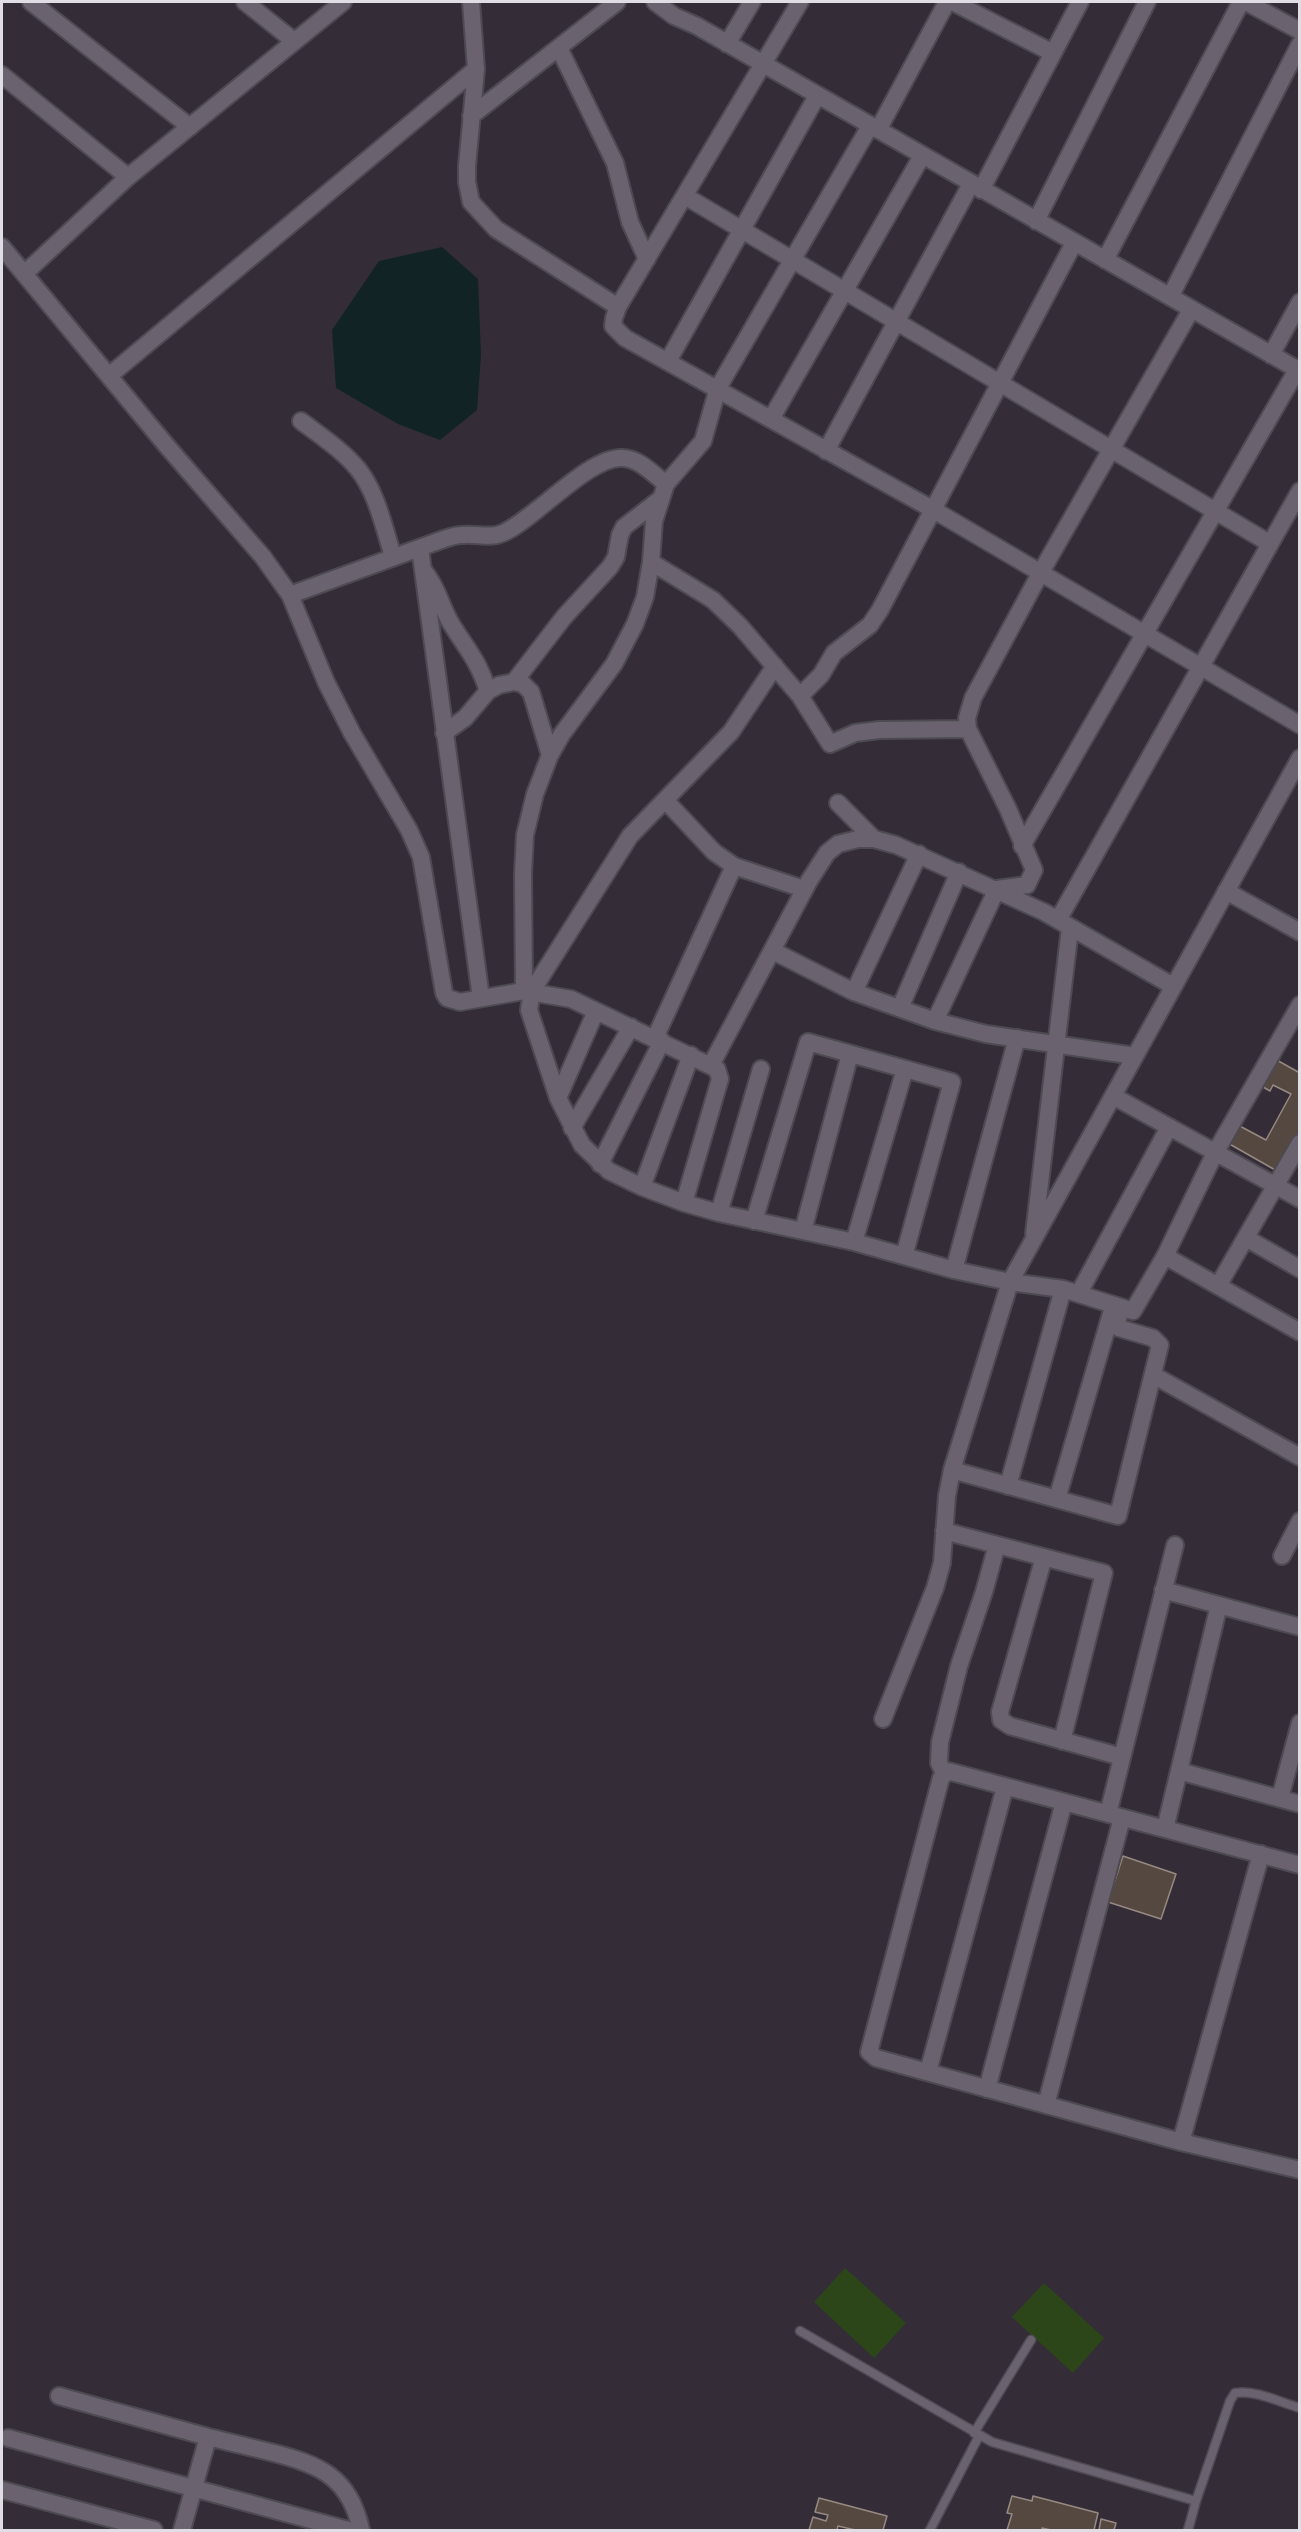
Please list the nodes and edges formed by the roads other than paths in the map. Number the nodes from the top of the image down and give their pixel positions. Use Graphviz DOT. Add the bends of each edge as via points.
graph roads {
  1 [pos="31,2"];
  2 [pos="245,2"];
  3 [pos="343,2"];
  4 [pos="471,2"];
  5 [pos="617,2"];
  6 [pos="655,2"];
  7 [pos="752,2"];
  8 [pos="800,2"];
  9 [pos="947,2"];
  10 [pos="953,2"];
  11 [pos="1080,2"];
  12 [pos="1147,2"];
  13 [pos="1241,2"];
  14 [pos="1246,2"];
  15 [pos="1299,31"];
  16 [pos="294,40"];
  17 [pos="727,44"];
  18 [pos="1299,44"];
  19 [pos="559,48"];
  20 [pos="1053,53"];
  21 [pos="762,64"];
  22 [pos="476,69"];
  23 [pos="2,75"];
  24 [pos="817,96"];
  25 [pos="471,116"];
  26 [pos="190,127"];
  27 [pos="874,128"];
  28 [pos="922,156"];
  29 [pos="128,177"];
  30 [pos="976,187"];
  31 [pos="685,196"];
  32 [pos="1036,221"];
  33 [pos="741,230"];
  34 [pos="1074,243"];
  35 [pos="2,247"];
  36 [pos="647,259"];
  37 [pos="792,260"];
  38 [pos="1105,260"];
  39 [pos="24,274"];
  40 [pos="844,291"];
  41 [pos="1170,297"];
  42 [pos="1299,302"];
  43 [pos="618,307"];
  44 [pos="1191,310"];
  45 [pos="896,321"];
  46 [pos="1271,355"];
  47 [pos="668,361"];
  48 [pos="1298,371"];
  49 [pos="110,375"];
  50 [pos="999,383"];
  51 [pos="718,388"];
  52 [pos="771,419"];
  53 [pos="300,421"];
  54 [pos="1111,449"];
  55 [pos="826,451"];
  56 [pos="666,484"];
  57 [pos="1299,491"];
  58 [pos="659,500"];
  59 [pos="932,509"];
  60 [pos="1217,512"];
  61 [pos="1269,543"];
  62 [pos="420,548"];
  63 [pos="393,556"];
  64 [pos="651,562"];
  65 [pos="423,571"];
  66 [pos="1041,572"];
  67 [pos="290,595"];
  68 [pos="1147,634"];
  69 [pos="1200,665"];
  70 [pos="775,666"];
  71 [pos="514,682"];
  72 [pos="488,691"];
  73 [pos="800,696"];
  74 [pos="1299,725"];
  75 [pos="968,729"];
  76 [pos="444,733"];
  77 [pos="550,755"];
  78 [pos="1299,758"];
  79 [pos="666,801"];
  80 [pos="838,803"];
  81 [pos="874,839"];
  82 [pos="1022,846"];
  83 [pos="919,854"];
  84 [pos="734,866"];
  85 [pos="959,872"];
  86 [pos="804,889"];
  87 [pos="997,889"];
  88 [pos="1226,891"];
  89 [pos="1064,924"];
  90 [pos="1299,932"];
  91 [pos="773,951"];
  92 [pos="1173,986"];
  93 [pos="528,991"];
  94 [pos="854,992"];
  95 [pos="482,998"];
  96 [pos="1299,1005"];
  97 [pos="900,1008"];
  98 [pos="596,1011"];
  99 [pos="934,1021"];
  100 [pos="631,1027"];
  101 [pos="1017,1038"];
  102 [pos="659,1040"];
  103 [pos="1055,1044"];
  104 [pos="850,1054"];
  105 [pos="691,1055"];
  106 [pos="1135,1056"];
  107 [pos="711,1065"];
  108 [pos="761,1069"];
  109 [pos="905,1069"];
  110 [pos="1113,1096"];
  111 [pos="558,1098"];
  112 [pos="1169,1127"];
  113 [pos="572,1128"];
  114 [pos="1299,1143"];
  115 [pos="1215,1153"];
  116 [pos="600,1164"];
  117 [pos="1276,1186"];
  118 [pos="642,1187"];
  119 [pos="1299,1199"];
  120 [pos="684,1203"];
  121 [pos="719,1213"];
  122 [pos="754,1221"];
  123 [pos="802,1231"];
  124 [pos="1246,1238"];
  125 [pos="854,1242"];
  126 [pos="1033,1242"];
  127 [pos="1165,1256"];
  128 [pos="904,1257"];
  129 [pos="1299,1269"];
  130 [pos="954,1270"];
  131 [pos="1010,1282"];
  132 [pos="1218,1286"];
  133 [pos="1071,1291"];
  134 [pos="1117,1308"];
  135 [pos="1299,1332"];
  136 [pos="1153,1375"];
  137 [pos="1299,1457"];
  138 [pos="952,1470"];
  139 [pos="1008,1486"];
  140 [pos="1057,1499"];
  141 [pos="1299,1521"];
  142 [pos="944,1531"];
  143 [pos="997,1545"];
  144 [pos="1174,1545"];
  145 [pos="1282,1556"];
  146 [pos="1044,1557"];
  147 [pos="1163,1590"];
  148 [pos="1219,1605"];
  149 [pos="1299,1627"];
  150 [pos="883,1719"];
  151 [pos="1299,1723"];
  152 [pos="1062,1741"];
  153 [pos="1122,1757"];
  154 [pos="1179,1771"];
  155 [pos="944,1773"];
  156 [pos="1005,1787"];
  157 [pos="1280,1798"];
  158 [pos="1064,1802"];
  159 [pos="1299,1804"];
  160 [pos="1115,1816"];
  161 [pos="1165,1829"];
  162 [pos="1261,1854"];
  163 [pos="1299,1865"];
  164 [pos="928,2072"];
  165 [pos="987,2089"];
  166 [pos="1047,2105"];
  167 [pos="1181,2142"];
  168 [pos="1299,2170"];
  169 [pos="800,2331"];
  170 [pos="1031,2340"];
  171 [pos="58,2396"];
  172 [pos="1299,2408"];
  173 [pos="977,2434"];
  174 [pos="208,2437"];
  175 [pos="8,2438"];
  176 [pos="194,2488"];
  177 [pos="2,2490"];
  178 [pos="1196,2501"];
  179 [pos="154,2530"];
  180 [pos="182,2530"];
  181 [pos="348,2530"];
  182 [pos="361,2530"];
  183 [pos="930,2530"];
  184 [pos="1188,2530"];
  1 -- 26 [label="street"];
  2 -- 16 [label="street"];
  3 -- 16 [label="street"];
  4 -- 22 [label="street"];
  5 -- 19 [label="street"];
  6 -- 17 [label="street"];
  7 -- 17 [label="street"];
  8 -- 21 [label="street"];
  9 -- 27 [label="street"];
  10 -- 20 [label="street"];
  11 -- 20 [label="street"];
  12 -- 32 [label="street"];
  13 -- 38 [label="street"];
  14 -- 15 [label="street"];
  16 -- 26 [label="street"];
  17 -- 21 [label="street"];
  18 -- 41 [label="street"];
  19 -- 25 [label="street"];
  19 -- 36 [label="street" via="615,163 634,233"];
  20 -- 30 [label="street"];
  21 -- 24 [label="street"];
  21 -- 31 [label="street"];
  22 -- 25 [label="street"];
  22 -- 49 [label="street"];
  23 -- 29 [label="street"];
  24 -- 27 [label="street"];
  24 -- 33 [label="street"];
  25 -- 43 [label="street" via="467,182 471,202 505,235"];
  26 -- 29 [label="street"];
  27 -- 28 [label="street"];
  27 -- 37 [label="street"];
  28 -- 30 [label="street"];
  28 -- 40 [label="street"];
  29 -- 39 [label="street"];
  30 -- 32 [label="street"];
  30 -- 45 [label="street"];
  31 -- 33 [label="street"];
  31 -- 36 [label="street"];
  32 -- 34 [label="street"];
  33 -- 37 [label="street"];
  33 -- 47 [label="street"];
  34 -- 38 [label="street"];
  34 -- 50 [label="street"];
  35 -- 39 [label="street"];
  36 -- 43 [label="street"];
  37 -- 40 [label="street"];
  37 -- 51 [label="street"];
  38 -- 41 [label="street"];
  39 -- 49 [label="street"];
  40 -- 45 [label="street"];
  40 -- 52 [label="street"];
  41 -- 44 [label="street"];
  42 -- 46 [label="street"];
  43 -- 47 [label="street" via="614,326 619,332"];
  44 -- 46 [label="street"];
  44 -- 54 [label="street"];
  45 -- 50 [label="street"];
  45 -- 55 [label="street"];
  46 -- 48 [label="street"];
  47 -- 51 [label="street"];
  48 -- 60 [label="street"];
  49 -- 67 [label="street" via="263,557"];
  50 -- 54 [label="street"];
  50 -- 59 [label="street"];
  51 -- 52 [label="street"];
  51 -- 56 [label="street" via="703,441"];
  52 -- 55 [label="street"];
  53 -- 63 [label="street" via="360,471"];
  54 -- 60 [label="street"];
  54 -- 66 [label="street"];
  55 -- 59 [label="street"];
  56 -- 58 [label="street"];
  56 -- 62 [label="street" via="634,461 614,458 574,481 502,534 444,538"];
  57 -- 61 [label="street"];
  58 -- 64 [label="street"];
  58 -- 71 [label="street" via="624,527 610,567 564,617"];
  59 -- 66 [label="street"];
  59 -- 73 [label="street" via="870,625 834,653 821,675"];
  60 -- 61 [label="street"];
  60 -- 68 [label="street"];
  61 -- 69 [label="street"];
  62 -- 63 [label="street"];
  62 -- 65 [label="street"];
  63 -- 67 [label="street"];
  64 -- 70 [label="street" via="713,600"];
  64 -- 77 [label="street" via="635,624 614,664"];
  65 -- 72 [label="street" via="478,662"];
  65 -- 76 [label="street"];
  66 -- 68 [label="street"];
  66 -- 75 [label="street" via="973,698"];
  67 -- 95 [label="street" via="326,682 352,734 410,830 421,857 444,993 452,1001"];
  68 -- 69 [label="street"];
  68 -- 82 [label="street"];
  69 -- 74 [label="street"];
  69 -- 89 [label="street"];
  70 -- 73 [label="street"];
  70 -- 79 [label="street" via="731,732"];
  71 -- 72 [label="street"];
  71 -- 77 [label="street" via="531,692"];
  72 -- 76 [label="street" via="465,718"];
  73 -- 75 [label="street" via="830,744 855,733 879,730"];
  75 -- 82 [label="street"];
  76 -- 95 [label="street"];
  77 -- 93 [label="street" via="525,835"];
  78 -- 88 [label="street"];
  79 -- 84 [label="street" via="714,852"];
  79 -- 93 [label="street" via="630,836"];
  80 -- 81 [label="street"];
  81 -- 83 [label="street"];
  81 -- 86 [label="street" via="838,844 827,853"];
  82 -- 87 [label="street" via="1034,870 1027,885"];
  83 -- 85 [label="street"];
  83 -- 94 [label="street"];
  84 -- 86 [label="street"];
  84 -- 102 [label="street"];
  85 -- 87 [label="street"];
  85 -- 97 [label="street"];
  86 -- 91 [label="street"];
  87 -- 89 [label="street"];
  87 -- 99 [label="street"];
  88 -- 90 [label="street"];
  88 -- 92 [label="street"];
  89 -- 92 [label="street"];
  89 -- 103 [label="street"];
  91 -- 94 [label="street"];
  91 -- 107 [label="street"];
  92 -- 106 [label="street"];
  93 -- 95 [label="street"];
  93 -- 98 [label="street" via="571,999"];
  93 -- 111 [label="street" via="529,1010"];
  94 -- 97 [label="street"];
  96 -- 115 [label="street"];
  97 -- 99 [label="street"];
  98 -- 100 [label="street"];
  98 -- 111 [label="street"];
  99 -- 101 [label="street"];
  100 -- 102 [label="street"];
  100 -- 113 [label="street"];
  101 -- 103 [label="street"];
  101 -- 130 [label="street"];
  102 -- 105 [label="street"];
  102 -- 116 [label="street"];
  103 -- 106 [label="street"];
  103 -- 126 [label="street"];
  104 -- 109 [label="street"];
  104 -- 122 [label="street" via="808,1042"];
  104 -- 123 [label="street"];
  105 -- 107 [label="street"];
  105 -- 118 [label="street"];
  106 -- 110 [label="street"];
  107 -- 120 [label="street" via="720,1079"];
  108 -- 121 [label="street"];
  109 -- 125 [label="street"];
  109 -- 128 [label="street" via="952,1082"];
  110 -- 112 [label="street"];
  110 -- 126 [label="street"];
  111 -- 113 [label="street"];
  112 -- 115 [label="street"];
  112 -- 133 [label="street"];
  113 -- 116 [label="street"];
  114 -- 117 [label="street"];
  115 -- 117 [label="street"];
  115 -- 127 [label="street"];
  116 -- 118 [label="street"];
  117 -- 119 [label="street"];
  117 -- 124 [label="street"];
  118 -- 120 [label="street"];
  120 -- 121 [label="street"];
  121 -- 122 [label="street"];
  122 -- 123 [label="street"];
  123 -- 125 [label="street"];
  124 -- 129 [label="street"];
  124 -- 132 [label="street"];
  125 -- 128 [label="street"];
  126 -- 131 [label="street"];
  127 -- 132 [label="street"];
  127 -- 134 [label="street" via="1134,1310"];
  128 -- 130 [label="street"];
  130 -- 131 [label="street"];
  131 -- 133 [label="street"];
  131 -- 138 [label="street"];
  132 -- 135 [label="street"];
  133 -- 134 [label="street"];
  133 -- 139 [label="street"];
  134 -- 136 [label="street" via="1119,1328 1158,1341"];
  134 -- 140 [label="street"];
  136 -- 137 [label="street"];
  136 -- 140 [label="street" via="1118,1516"];
  138 -- 139 [label="street"];
  138 -- 142 [label="street"];
  139 -- 140 [label="street"];
  141 -- 145 [label="street"];
  142 -- 143 [label="street"];
  142 -- 150 [label="street" via="942,1563 935,1588"];
  143 -- 146 [label="street"];
  143 -- 155 [label="street" via="940,1742 939,1763"];
  144 -- 147 [label="street"];
  146 -- 152 [label="street" via="1000,1713 1004,1724"];
  146 -- 152 [label="street" via="1104,1573"];
  147 -- 148 [label="street"];
  147 -- 153 [label="street"];
  148 -- 149 [label="street"];
  148 -- 154 [label="street"];
  151 -- 157 [label="street"];
  152 -- 153 [label="street"];
  153 -- 160 [label="street"];
  154 -- 157 [label="street"];
  154 -- 161 [label="street"];
  155 -- 156 [label="street" via="954,1772"];
  155 -- 164 [label="street" via="869,2052 876,2058"];
  156 -- 158 [label="street"];
  156 -- 164 [label="street"];
  157 -- 159 [label="street"];
  158 -- 160 [label="street"];
  158 -- 165 [label="street"];
  160 -- 161 [label="street"];
  160 -- 166 [label="street"];
  161 -- 162 [label="street"];
  162 -- 163 [label="street"];
  162 -- 167 [label="street"];
  164 -- 165 [label="street"];
  165 -- 166 [label="street"];
  166 -- 167 [label="street"];
  167 -- 168 [label="street"];
  169 -- 173 [label="lane"];
  170 -- 173 [label="lane"];
  171 -- 174 [label="street"];
  172 -- 178 [label="lane" via="1256,2394 1235,2393"];
  173 -- 178 [label="lane" via="992,2442"];
  173 -- 183 [label="lane"];
  174 -- 176 [label="street"];
  174 -- 182 [label="street" via="305,2461 324,2470 351,2500"];
  175 -- 176 [label="street"];
  176 -- 180 [label="street"];
  176 -- 181 [label="street"];
  177 -- 179 [label="street"];
  178 -- 184 [label="lane"];
}
